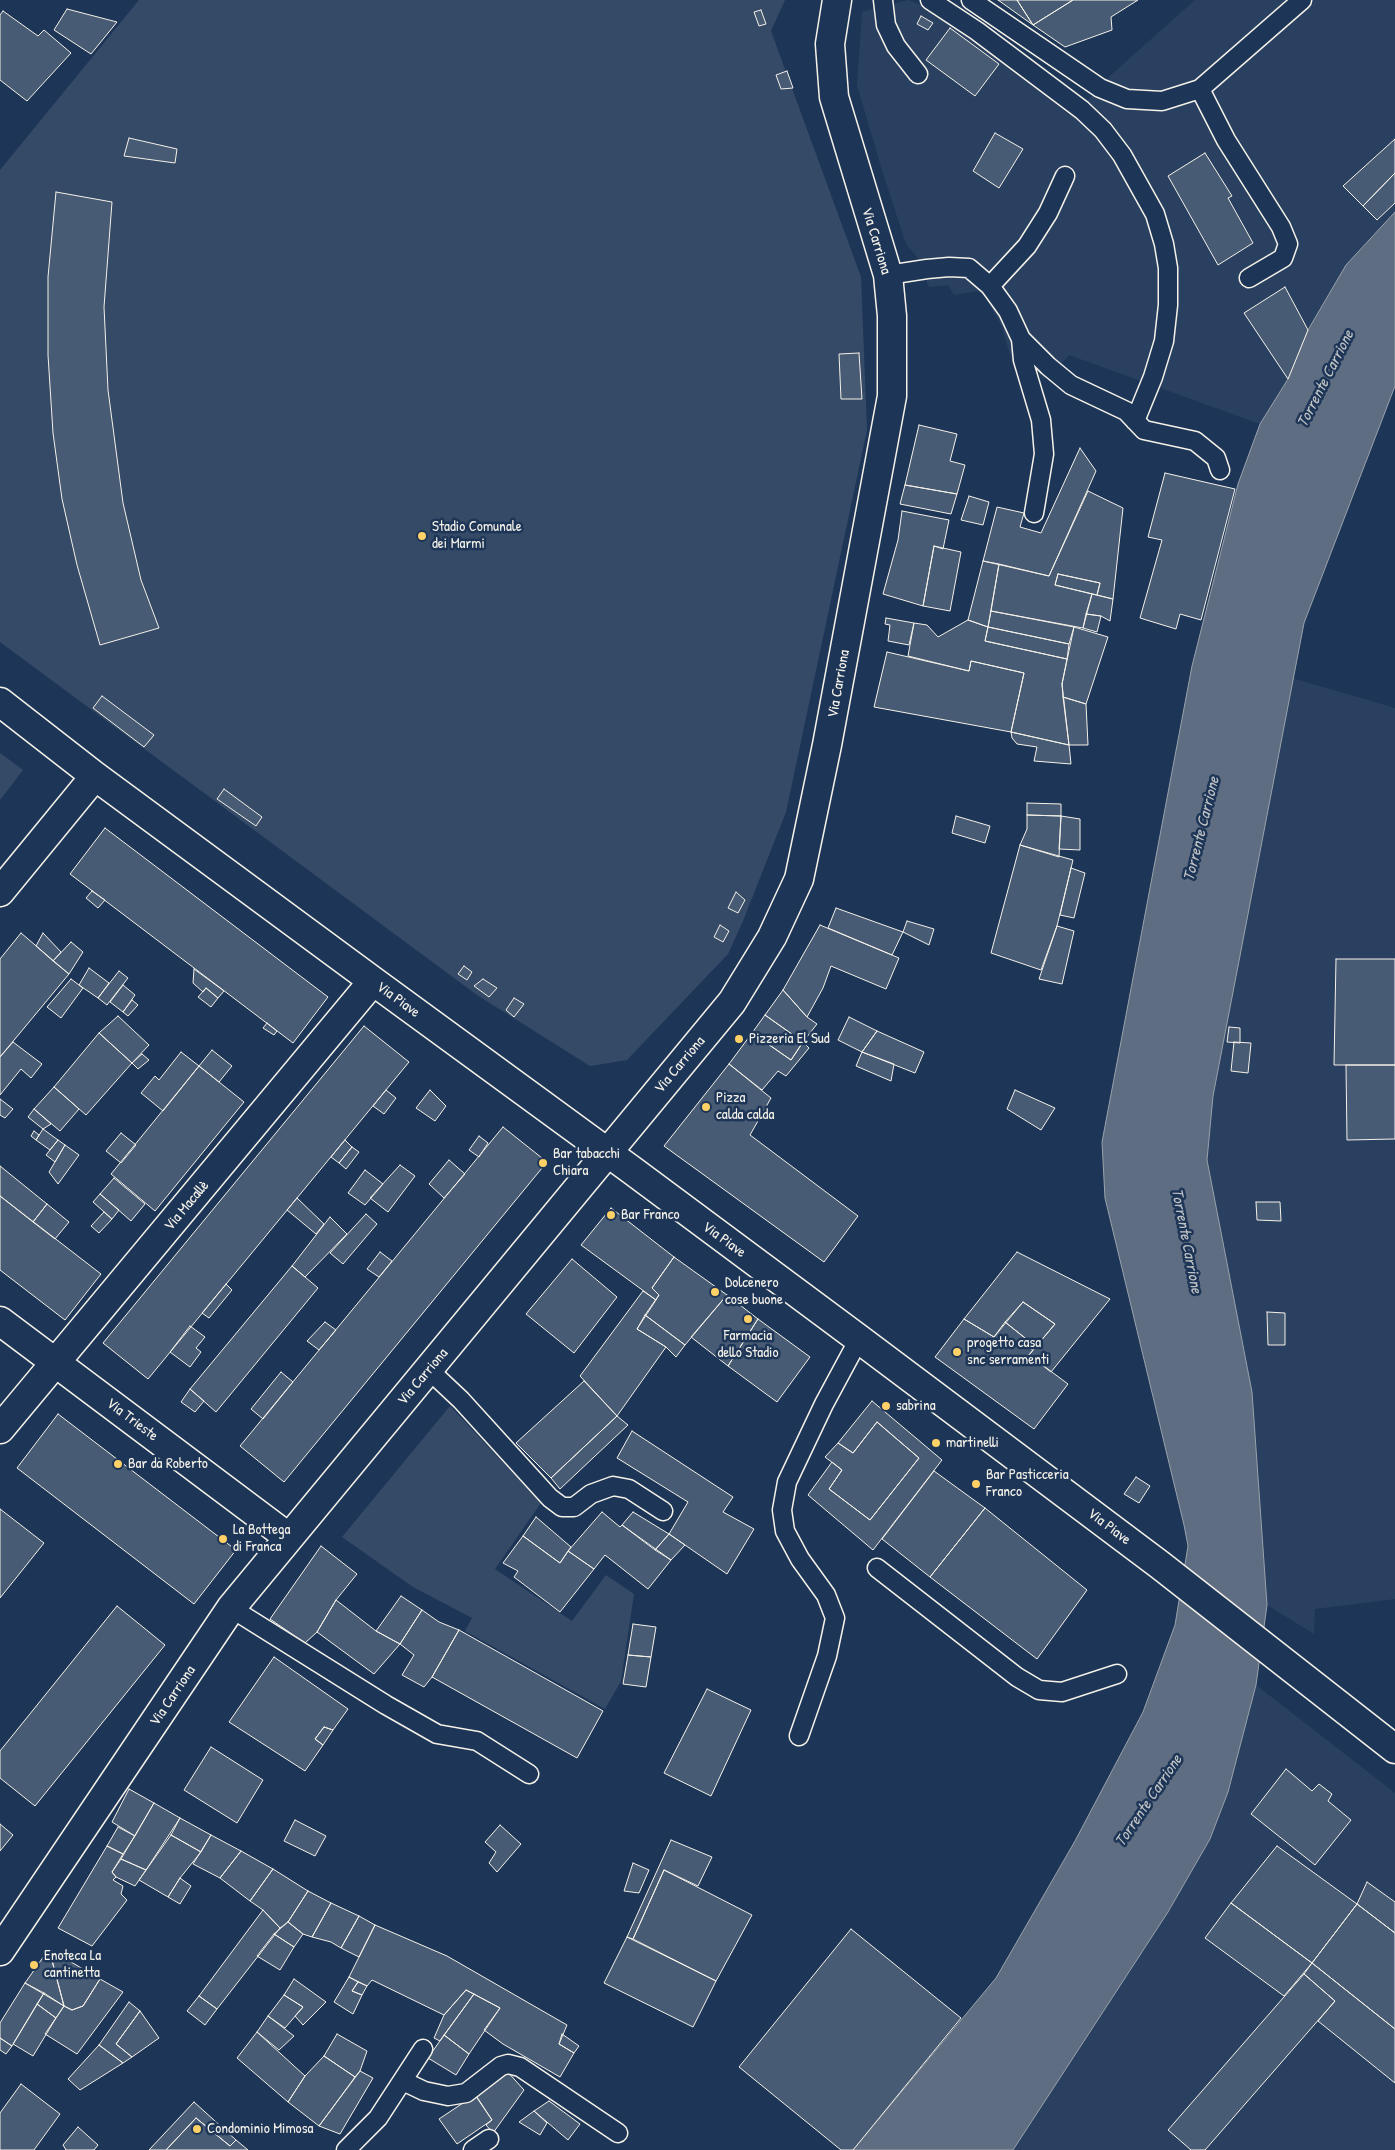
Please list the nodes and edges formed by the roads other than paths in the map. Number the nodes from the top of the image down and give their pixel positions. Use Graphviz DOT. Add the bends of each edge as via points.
graph roads {
  1 [pos="837,0"];
  2 [pos="883,0"];
  3 [pos="930,0"];
  4 [pos="971,0"];
  5 [pos="1302,0"];
  6 [pos="918,74"];
  7 [pos="1200,89"];
  8 [pos="1065,176"];
  9 [pos="888,275"];
  10 [pos="1249,278"];
  11 [pos="990,286"];
  12 [pos="1021,339"];
  13 [pos="1135,421"];
  14 [pos="1220,470"];
  15 [pos="1034,513"];
  16 [pos="0,702"];
  17 [pos="95,776"];
  18 [pos="0,892"];
  19 [pos="372,981"];
  20 [pos="608,1152"];
  21 [pos="0,1321"];
  22 [pos="859,1340"];
  23 [pos="55,1363"];
  24 [pos="429,1370"];
  25 [pos="0,1429"];
  26 [pos="663,1511"];
  27 [pos="288,1537"];
  28 [pos="878,1568"];
  29 [pos="231,1608"];
  30 [pos="1116,1674"];
  31 [pos="800,1736"];
  32 [pos="1395,1749"];
  33 [pos="529,1774"];
  34 [pos="0,1951"];
  35 [pos="423,2049"];
  36 [pos="403,2081"];
  37 [pos="618,2134"];
  38 [pos="489,2139"];
  39 [pos="346,2150"];
  40 [pos="473,2150"];
  1 -- 9 [label="street, Via Carriona" via="830,44 834,97"];
  2 -- 6 [label="lane" via="886,26 896,46"];
  3 -- 13 [label="lane" via="1082,110 1122,154 1155,214 1168,268 1168,305 1164,341"];
  4 -- 7 [label="lane" via="1109,92 1128,99 1162,101"];
  5 -- 7 [label="lane"];
  7 -- 10 [label="lane" via="1226,140 1281,227 1288,244 1282,258"];
  8 -- 11 [label="lane" via="1048,213 1027,246"];
  9 -- 11 [label="lane" via="949,267 969,268"];
  9 -- 20 [label="street, Via Carriona" via="892,316 892,396 799,879 772,937 732,1002"];
  11 -- 12 [label="lane" via="1008,311"];
  12 -- 13 [label="lane" via="1071,386 1126,411"];
  12 -- 15 [label="lane" via="1022,360 1041,420 1044,454"];
  13 -- 14 [label="lane" via="1144,430 1194,440 1216,458"];
  16 -- 17 [label="street, Via Piave"];
  17 -- 18 [label="street"];
  17 -- 19 [label="street, Via Piave"];
  19 -- 20 [label="street, Via Piave"];
  19 -- 23 [label="street, Via Macallè"];
  20 -- 22 [label="street, Via Piave"];
  20 -- 24 [label="street, Via Carriona"];
  21 -- 23 [label="street, Via Trieste"];
  22 -- 31 [label="lane" via="787,1482 782,1510 785,1531 826,1595 835,1618 827,1656"];
  22 -- 32 [label="street, Via Piave" via="1175,1577"];
  23 -- 25 [label="street, Via Macallè"];
  23 -- 27 [label="street, Via Trieste"];
  24 -- 26 [label="lane" via="562,1507 574,1506 613,1486 629,1489"];
  24 -- 27 [label="street, Via Carriona"];
  27 -- 29 [label="street, Via Carriona"];
  28 -- 30 [label="lane" via="1038,1690 1062,1692"];
  29 -- 33 [label="lane" via="437,1734 477,1741"];
  29 -- 34 [label="street, Via Carriona"];
  35 -- 36 [label="lane"];
  36 -- 37 [label="lane" via="424,2091 448,2096 466,2093 508,2064 520,2067"];
  36 -- 39 [label="lane" via="378,2118"];
  38 -- 40 [label="lane"];
}
